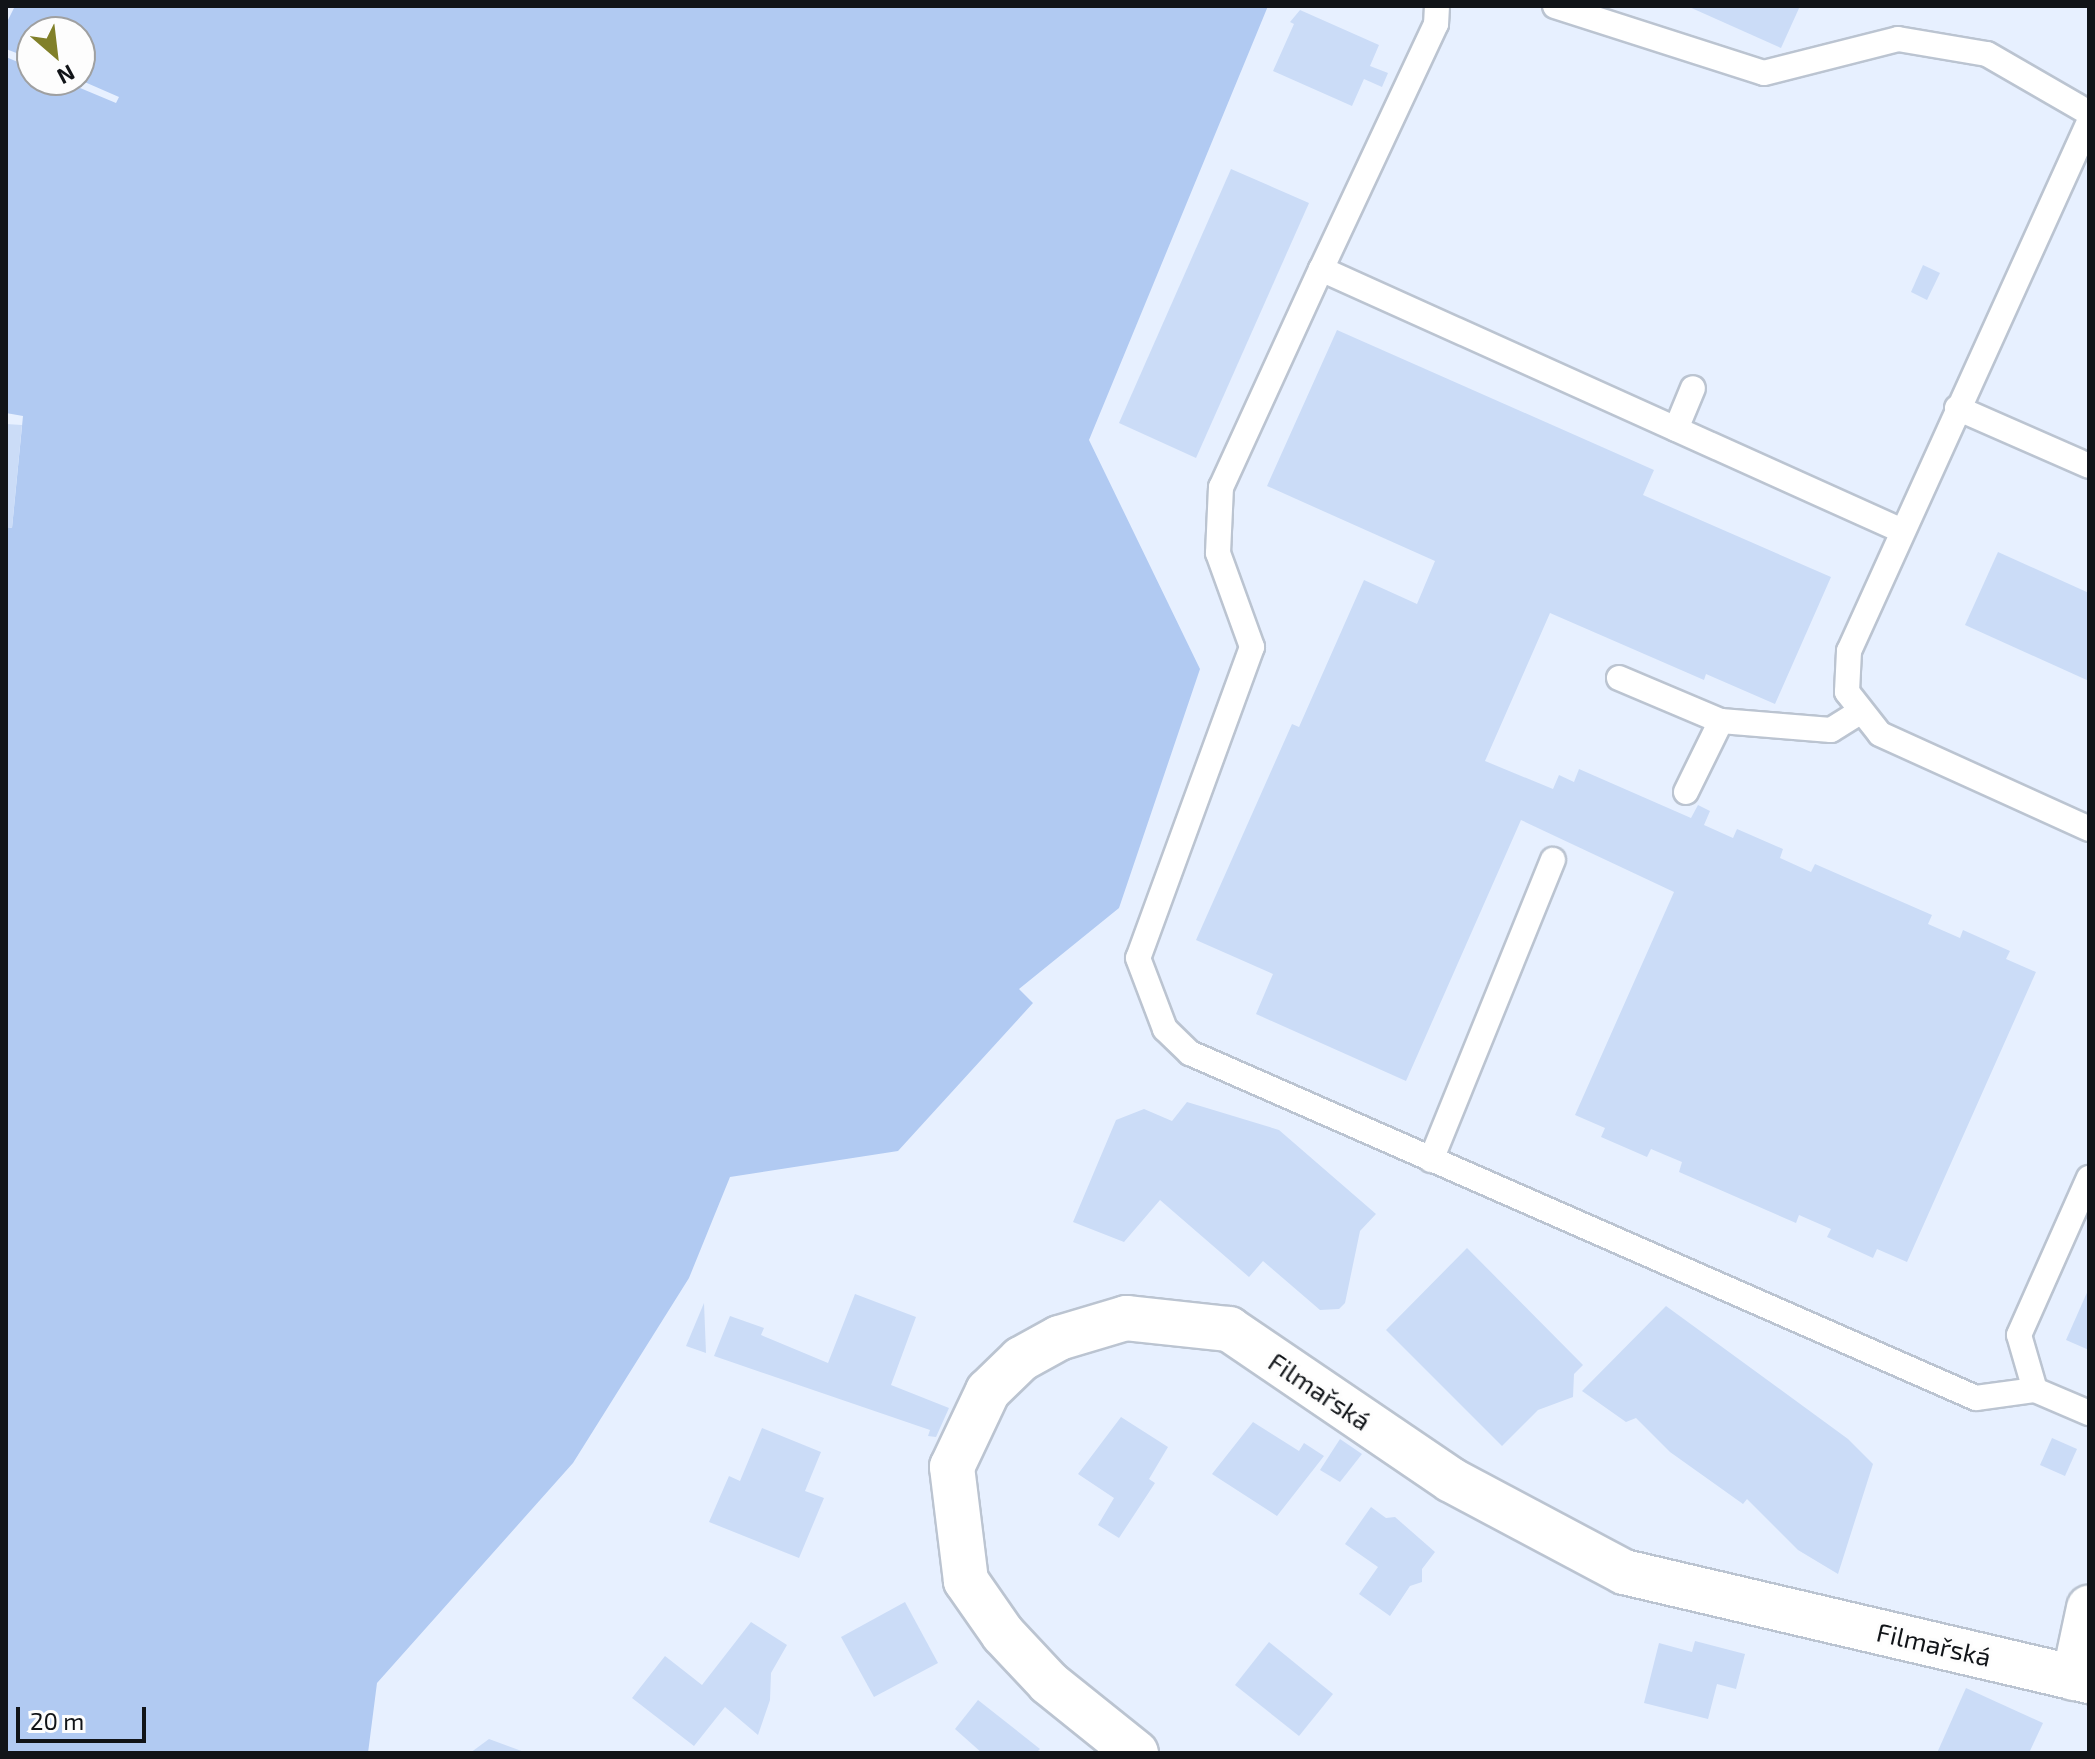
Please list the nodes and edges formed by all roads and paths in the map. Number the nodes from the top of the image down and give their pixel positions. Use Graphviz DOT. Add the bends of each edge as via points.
graph roads {
  1 [pos="1437,6"];
  2 [pos="1555,6"];
  3 [pos="2089,113"];
  4 [pos="2089,122"];
  5 [pos="1321,269"];
  6 [pos="1693,388"];
  7 [pos="1957,408"];
  8 [pos="1676,429"];
  9 [pos="2089,466"];
  10 [pos="1900,530"];
  11 [pos="1619,678"];
  12 [pos="1860,712"];
  13 [pos="1721,721"];
  14 [pos="1686,792"];
  15 [pos="2089,829"];
  16 [pos="1553,860"];
  17 [pos="1431,1160"];
  18 [pos="2089,1178"];
  19 [pos="2035,1390"];
  20 [pos="2089,1413"];
  21 [pos="2089,1608"];
  22 [pos="2081,1679"];
  23 [pos="1136,1753"];
  1 -- 5 [label="lane" via="1436,24"];
  2 -- 3 [label="lane" via="1764,73 1898,39 1987,54"];
  4 -- 7 [label="lane"];
  5 -- 8 [label="lane"];
  5 -- 17 [label="lane" via="1221,487 1218,553 1252,647 1138,958 1165,1029 1190,1053"];
  6 -- 8 [label="lane"];
  7 -- 9 [label="lane"];
  7 -- 10 [label="lane"];
  8 -- 10 [label="lane"];
  10 -- 12 [label="lane" via="1849,651 1847,692"];
  11 -- 13 [label="lane"];
  12 -- 13 [label="lane" via="1831,730"];
  12 -- 15 [label="lane" via="1880,734"];
  13 -- 14 [label="lane"];
  16 -- 17 [label="lane"];
  17 -- 19 [label="lane" via="1976,1398"];
  18 -- 19 [label="lane" via="2019,1335"];
  19 -- 20 [label="lane"];
  21 -- 22 [label="street"];
  22 -- 23 [label="street, Filmařská" via="1624,1572 1451,1480 1229,1329 1126,1318 1059,1338 1021,1359 988,1391 952,1467 966,1581 1003,1634 1049,1683"];
}
